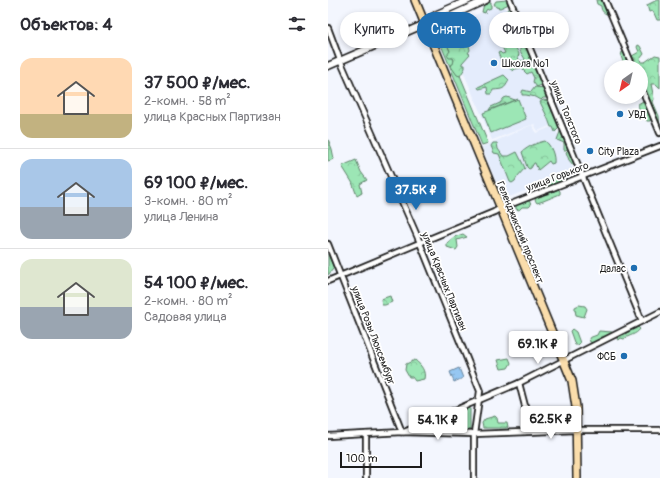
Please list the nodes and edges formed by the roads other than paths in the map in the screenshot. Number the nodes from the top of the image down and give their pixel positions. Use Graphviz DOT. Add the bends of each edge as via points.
graph roads {
  1 [pos="415,0"];
  2 [pos="469,0"];
  3 [pos="486,0"];
  4 [pos="510,0"];
  5 [pos="605,0"];
  6 [pos="420,12"];
  7 [pos="442,12"];
  8 [pos="460,12"];
  9 [pos="417,27"];
  10 [pos="328,28"];
  11 [pos="435,48"];
  12 [pos="340,60"];
  13 [pos="630,60"];
  14 [pos="328,66"];
  15 [pos="648,104"];
  16 [pos="660,133"];
  17 [pos="660,146"];
  18 [pos="582,176"];
  19 [pos="501,208"];
  20 [pos="420,243"];
  21 [pos="328,244"];
  22 [pos="341,276"];
  23 [pos="328,281"];
  24 [pos="660,312"];
  25 [pos="642,321"];
  26 [pos="564,361"];
  27 [pos="519,383"];
  28 [pos="479,400"];
  29 [pos="577,430"];
  30 [pos="660,430"];
  31 [pos="402,432"];
  32 [pos="526,432"];
  33 [pos="366,434"];
  34 [pos="474,434"];
  35 [pos="328,436"];
  36 [pos="366,478"];
  37 [pos="474,478"];
  38 [pos="577,478"];
  1 -- 6 [label="main road, Геленджикский проспект"];
  2 -- 7 [label="main road"];
  3 -- 8 [label="main road"];
  4 -- 18 [label="street, улица Толстого"];
  5 -- 13 [label="street"];
  9 -- 12 [label="main road"];
  10 -- 12 [label="street, улица Красных Партизан"];
  11 -- 19 [label="main road, Геленджикский проспект"];
  12 -- 14 [label="main road"];
  12 -- 20 [label="street, улица Красных Партизан"];
  15 -- 16 [label="street"];
  17 -- 18 [label="street, улица Горького"];
  18 -- 19 [label="street, улица Горького"];
  18 -- 25 [label="street, улица Толстого"];
  19 -- 20 [label="street, улица Горького"];
  19 -- 26 [label="main road, Геленджикский проспект"];
  20 -- 22 [label="street, улица Горького"];
  20 -- 28 [label="street, улица Красных Партизан" via="480,391"];
  21 -- 22 [label="street, улица Розы Люксембург"];
  22 -- 23 [label="street, улица Горького"];
  22 -- 31 [label="street, улица Розы Люксембург"];
  24 -- 25 [label="street"];
  25 -- 26 [label="street"];
  26 -- 27 [label="street"];
  26 -- 29 [label="main road, Геленджикский проспект" via="574,389"];
  27 -- 28 [label="street"];
  27 -- 32 [label="street" via="525,406"];
  28 -- 31 [label="street"];
  28 -- 34 [label="street, улица Красных Партизан"];
  29 -- 30 [label="street"];
  29 -- 32 [label="street"];
  29 -- 38 [label="main road, Геленджикский проспект"];
  31 -- 33 [label="street"];
  31 -- 34 [label="street"];
  32 -- 34 [label="street"];
  33 -- 35 [label="street"];
  33 -- 36 [label="street"];
  34 -- 37 [label="street, улица Красных Партизан"];
}
